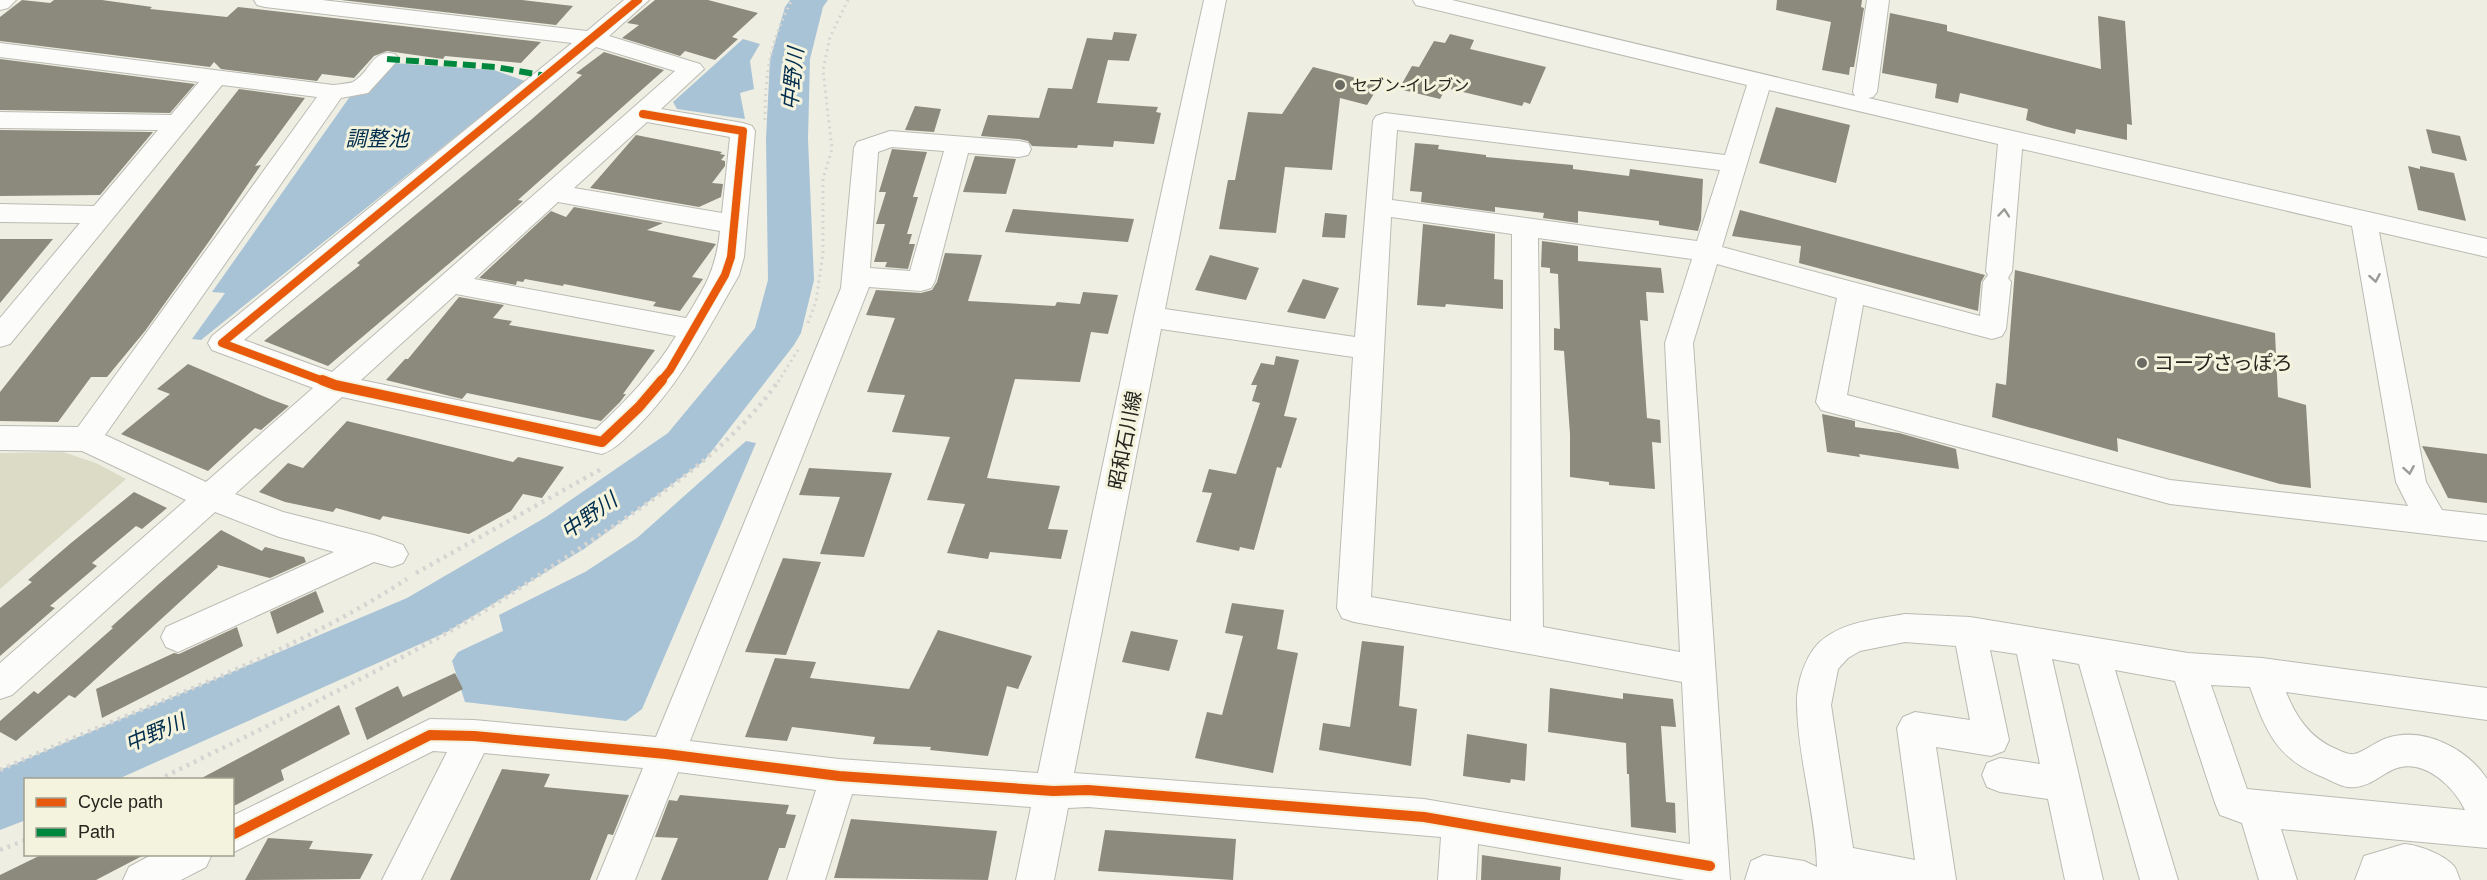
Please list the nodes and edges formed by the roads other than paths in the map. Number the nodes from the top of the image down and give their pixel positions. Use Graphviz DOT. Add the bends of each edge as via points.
graph roads {
  1 [pos="5,0"];
  2 [pos="265,0"];
  3 [pos="638,0"];
  4 [pos="1215,0"];
  5 [pos="1424,0"];
  6 [pos="1878,0"];
  7 [pos="0,3"];
  8 [pos="592,38"];
  9 [pos="0,50"];
  10 [pos="387,59"];
  11 [pos="216,77"];
  12 [pos="1760,81"];
  13 [pos="333,92"];
  14 [pos="1865,92"];
  15 [pos="643,114"];
  16 [pos="0,120"];
  17 [pos="178,123"];
  18 [pos="2011,139"];
  19 [pos="958,144"];
  20 [pos="1019,149"];
  21 [pos="1734,164"];
  22 [pos="552,194"];
  23 [pos="1379,207"];
  24 [pos="0,213"];
  25 [pos="102,215"];
  26 [pos="2364,220"];
  27 [pos="733,224"];
  28 [pos="1525,228"];
  29 [pos="2487,248"];
  30 [pos="1707,252"];
  31 [pos="857,277"];
  32 [pos="451,284"];
  33 [pos="1852,292"];
  34 [pos="1148,317"];
  35 [pos="5,324"];
  36 [pos="693,329"];
  37 [pos="1368,349"];
  38 [pos="335,385"];
  39 [pos="0,438"];
  40 [pos="86,439"];
  41 [pos="209,496"];
  42 [pos="2431,520"];
  43 [pos="2487,528"];
  44 [pos="1970,632"];
  45 [pos="178,637"];
  46 [pos="1526,638"];
  47 [pos="2031,641"];
  48 [pos="2092,651"];
  49 [pos="2188,668"];
  50 [pos="1699,670"];
  51 [pos="2262,673"];
  52 [pos="0,684"];
  53 [pos="2487,704"];
  54 [pos="474,736"];
  55 [pos="666,754"];
  56 [pos="2000,775"];
  57 [pos="839,776"];
  58 [pos="2062,784"];
  59 [pos="1053,791"];
  60 [pos="2256,809"];
  61 [pos="2487,823"];
  62 [pos="1460,824"];
  63 [pos="2487,830"];
  64 [pos="234,834"];
  65 [pos="188,864"];
  66 [pos="1710,873"];
  67 [pos="1825,874"];
  68 [pos="141,880"];
  69 [pos="402,880"];
  70 [pos="616,880"];
  71 [pos="806,880"];
  72 [pos="1035,880"];
  73 [pos="1457,880"];
  74 [pos="1764,880"];
  75 [pos="1921,880"];
  76 [pos="1937,880"];
  77 [pos="2084,880"];
  78 [pos="2159,880"];
  79 [pos="2278,880"];
  80 [pos="2374,880"];
  81 [pos="2441,880"];
  1 -- 7 [label="street"];
  2 -- 8 [label="street"];
  3 -- 8 [label="street"];
  4 -- 34 [label="street, 昭和石川線"];
  5 -- 12 [label="street"];
  6 -- 14 [label="street"];
  8 -- 15 [label="street" via="692,69"];
  8 -- 38 [label="street" via="222,343"];
  9 -- 11 [label="street"];
  10 -- 13 [label="street" via="360,88"];
  11 -- 13 [label="street"];
  11 -- 17 [label="street"];
  12 -- 18 [label="street"];
  12 -- 21 [label="street"];
  13 -- 40 [label="street"];
  15 -- 22 [label="street"];
  15 -- 27 [label="street" via="743,130"];
  16 -- 17 [label="street"];
  17 -- 25 [label="street"];
  18 -- 26 [label="street"];
  33 -- 18 [label="street, one-way" via="1992,329"];
  19 -- 20 [label="street"];
  19 -- 31 [label="street" via="921,281"];
  19 -- 31 [label="street" via="890,139 866,148"];
  21 -- 23 [label="street" via="1384,121"];
  21 -- 30 [label="street"];
  22 -- 27 [label="street"];
  22 -- 32 [label="street"];
  23 -- 28 [label="street"];
  23 -- 37 [label="street"];
  24 -- 25 [label="street"];
  25 -- 35 [label="street"];
  26 -- 29 [label="street"];
  26 -- 42 [label="street, one-way" via="2411,482"];
  27 -- 36 [label="street" via="725,275"];
  28 -- 30 [label="street"];
  28 -- 46 [label="street"];
  30 -- 33 [label="street"];
  30 -- 50 [label="street" via="1679,343"];
  31 -- 55 [label="street"];
  32 -- 36 [label="street"];
  32 -- 38 [label="street"];
  33 -- 42 [label="street" via="1832,402 2170,492"];
  34 -- 37 [label="street"];
  34 -- 59 [label="street, 昭和石川線"];
  36 -- 38 [label="street" via="669,370 603,442"];
  37 -- 46 [label="street" via="1354,608"];
  38 -- 41 [label="street"];
  39 -- 40 [label="street"];
  40 -- 41 [label="street"];
  41 -- 45 [label="street" via="279,524 383,551"];
  41 -- 52 [label="street"];
  42 -- 43 [label="street"];
  44 -- 47 [label="street"];
  44 -- 67 [label="street" via="1905,628 1880,632 1853,638 1822,663 1814,705"];
  44 -- 76 [label="street" via="1991,740 1915,728"];
  46 -- 50 [label="street"];
  47 -- 48 [label="street"];
  47 -- 58 [label="street"];
  48 -- 49 [label="street"];
  48 -- 78 [label="street"];
  49 -- 51 [label="street"];
  49 -- 60 [label="street" via="2233,803"];
  50 -- 66 [label="street"];
  51 -- 53 [label="street"];
  51 -- 61 [label="street" via="2281,723 2298,746 2353,771 2386,755 2413,750 2437,758 2468,781 2480,798"];
  54 -- 55 [label="street"];
  54 -- 64 [label="street" via="430,735"];
  54 -- 69 [label="street"];
  55 -- 57 [label="street"];
  55 -- 70 [label="street"];
  56 -- 58 [label="street"];
  57 -- 59 [label="street"];
  57 -- 71 [label="street"];
  58 -- 77 [label="street"];
  59 -- 62 [label="street" via="1088,790 1390,814"];
  59 -- 72 [label="street, 昭和石川線"];
  60 -- 63 [label="street"];
  60 -- 79 [label="street"];
  62 -- 66 [label="street"];
  62 -- 73 [label="street"];
  65 -- 68 [label="street"];
  67 -- 74 [label="street" via="1764,874"];
  67 -- 75 [label="street"];
  80 -- 81 [label="street" via="2377,869 2398,861 2419,863"];
}
